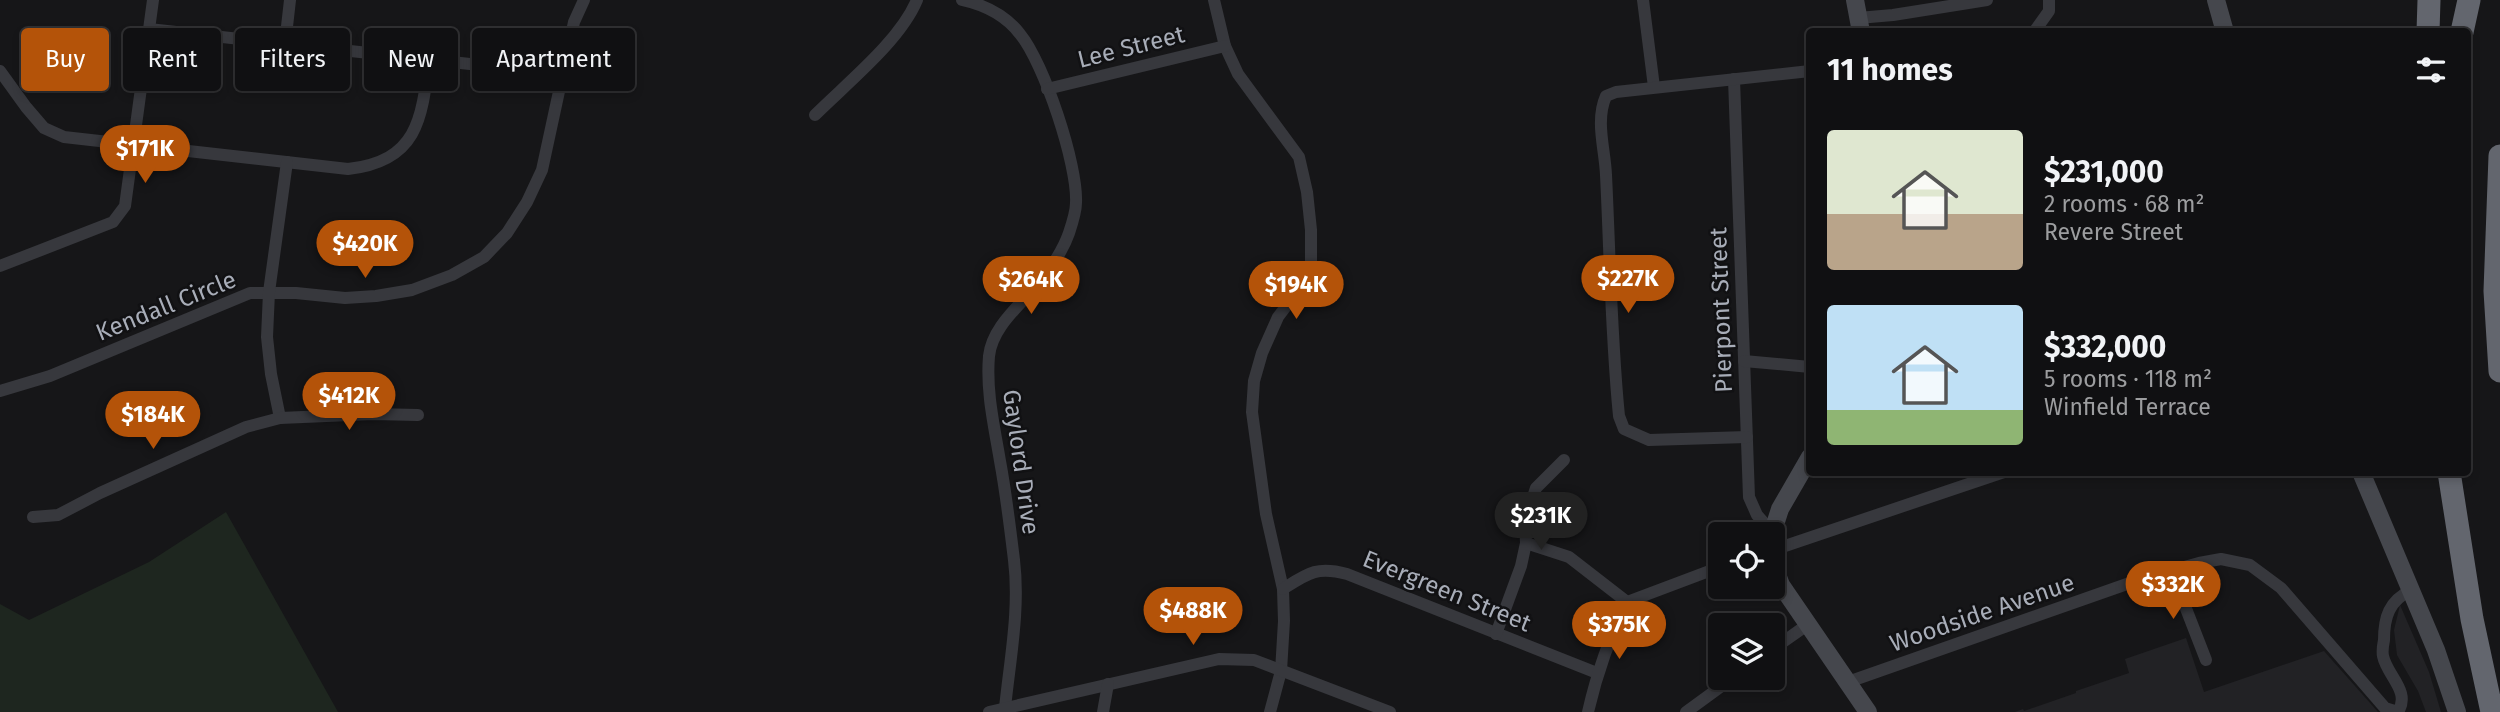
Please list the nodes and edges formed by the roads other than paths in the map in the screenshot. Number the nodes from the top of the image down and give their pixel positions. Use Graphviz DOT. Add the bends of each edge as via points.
graph roads {
  1 [pos="153,0"];
  2 [pos="290,0"];
  3 [pos="584,0"];
  4 [pos="917,0"];
  5 [pos="962,0"];
  6 [pos="1214,0"];
  7 [pos="1643,0"];
  8 [pos="1987,0"];
  9 [pos="2049,0"];
  10 [pos="2216,0"];
  11 [pos="2429,0"];
  12 [pos="2469,0"];
  13 [pos="1858,17"];
  14 [pos="149,28"];
  15 [pos="287,28"];
  16 [pos="573,28"];
  17 [pos="2037,28"];
  18 [pos="2224,28"];
  19 [pos="2428,28"];
  20 [pos="2463,28"];
  21 [pos="1225,46"];
  22 [pos="0,71"];
  23 [pos="1806,71"];
  24 [pos="1734,79"];
  25 [pos="1654,87"];
  26 [pos="1047,89"];
  27 [pos="142,91"];
  28 [pos="425,91"];
  29 [pos="559,91"];
  30 [pos="815,115"];
  31 [pos="135,146"];
  32 [pos="2500,156"];
  33 [pos="287,162"];
  34 [pos="0,266"];
  35 [pos="269,292"];
  36 [pos="1744,361"];
  37 [pos="1806,367"];
  38 [pos="2500,371"];
  39 [pos="0,391"];
  40 [pos="418,415"];
  41 [pos="280,418"];
  42 [pos="1747,437"];
  43 [pos="1564,460"];
  44 [pos="1806,464"];
  45 [pos="1990,476"];
  46 [pos="2363,476"];
  47 [pos="2450,476"];
  48 [pos="33,517"];
  49 [pos="1762,522"];
  50 [pos="1776,522"];
  51 [pos="1785,534"];
  52 [pos="1526,543"];
  53 [pos="2171,570"];
  54 [pos="1708,572"];
  55 [pos="1283,589"];
  56 [pos="2411,590"];
  57 [pos="1785,591"];
  58 [pos="1627,602"];
  59 [pos="1807,625"];
  60 [pos="1496,634"];
  61 [pos="1785,641"];
  62 [pos="2206,660"];
  63 [pos="1281,671"];
  64 [pos="1597,673"];
  65 [pos="1848,682"];
  66 [pos="1108,684"];
  67 [pos="1716,690"];
  68 [pos="1005,708"];
  69 [pos="989,712"];
  70 [pos="1102,712"];
  71 [pos="1270,712"];
  72 [pos="1390,712"];
  73 [pos="1588,712"];
  74 [pos="1686,712"];
  75 [pos="1868,712"];
  76 [pos="2398,712"];
  77 [pos="2457,712"];
  78 [pos="2492,712"];
  1 -- 14 [label="street"];
  2 -- 15 [label="street"];
  3 -- 16 [label="street, Kendall Circle"];
  4 -- 30 [label="street" via="896,34"];
  5 -- 26 [label="street, Gaylord Drive" via="998,13 1019,32 1034,54"];
  6 -- 21 [label="street"];
  7 -- 25 [label="street"];
  8 -- 13 [label="street"];
  9 -- 17 [label="street" via="2049,11"];
  10 -- 18 [label="main road"];
  11 -- 19 [label="highway"];
  12 -- 20 [label="highway"];
  21 -- 26 [label="street, Lee Street"];
  21 -- 55 [label="street" via="1238,74 1300,157 1307,192 1311,262 1262,353 1252,412 1266,514"];
  22 -- 31 [label="street" via="44,128 64,137"];
  23 -- 24 [label="street"];
  24 -- 25 [label="street"];
  24 -- 36 [label="street, Pierpont Street"];
  25 -- 42 [label="street" via="1616,92 1606,96 1601,107 1619,416 1624,429 1648,440"];
  26 -- 68 [label="street, Gaylord Drive" via="1074,172 1076,204 1069,234 1053,264 1009,316 990,352 988,396 1015,563"];
  27 -- 31 [label="street"];
  28 -- 33 [label="street" via="412,137 390,157 348,169"];
  29 -- 35 [label="street, Kendall Circle" via="542,170 514,223 484,257 412,290 376,296"];
  31 -- 33 [label="street"];
  31 -- 34 [label="street" via="125,206 113,222"];
  32 -- 38 [label="highway" via="2495,291"];
  33 -- 35 [label="street"];
  35 -- 39 [label="street, Kendall Circle" via="250,293 50,376"];
  35 -- 41 [label="street" via="267,337"];
  36 -- 37 [label="street"];
  36 -- 42 [label="street, Pierpont Street"];
  40 -- 41 [label="street"];
  41 -- 48 [label="street" via="246,427 58,515"];
  42 -- 49 [label="street, Pierpont Street" via="1750,501"];
  43 -- 52 [label="street" via="1536,488 1525,521"];
  44 -- 50 [label="main road"];
  45 -- 51 [label="street"];
  46 -- 56 [label="main road"];
  47 -- 78 [label="highway"];
  52 -- 58 [label="street" via="1569,557"];
  52 -- 60 [label="street"];
  53 -- 62 [label="street"];
  53 -- 65 [label="street, Woodside Avenue"];
  53 -- 76 [label="street, Woodside Avenue" via="2221,559 2250,565 2281,588 2385,709"];
  54 -- 58 [label="street"];
  55 -- 60 [label="street, Evergreen Street" via="1326,569"];
  55 -- 63 [label="street"];
  56 -- 76 [label="street" via="2391,604 2384,630 2383,657 2401,691"];
  56 -- 77 [label="main road"];
  57 -- 59 [label="main road"];
  58 -- 64 [label="street"];
  59 -- 61 [label="street"];
  59 -- 65 [label="main road"];
  60 -- 64 [label="street, Evergreen Street"];
  63 -- 66 [label="street" via="1254,660 1219,659"];
  63 -- 71 [label="street"];
  63 -- 72 [label="street"];
  64 -- 73 [label="street"];
  65 -- 75 [label="main road"];
  66 -- 68 [label="street"];
  66 -- 70 [label="street"];
  67 -- 74 [label="street"];
  68 -- 69 [label="street"];
}
